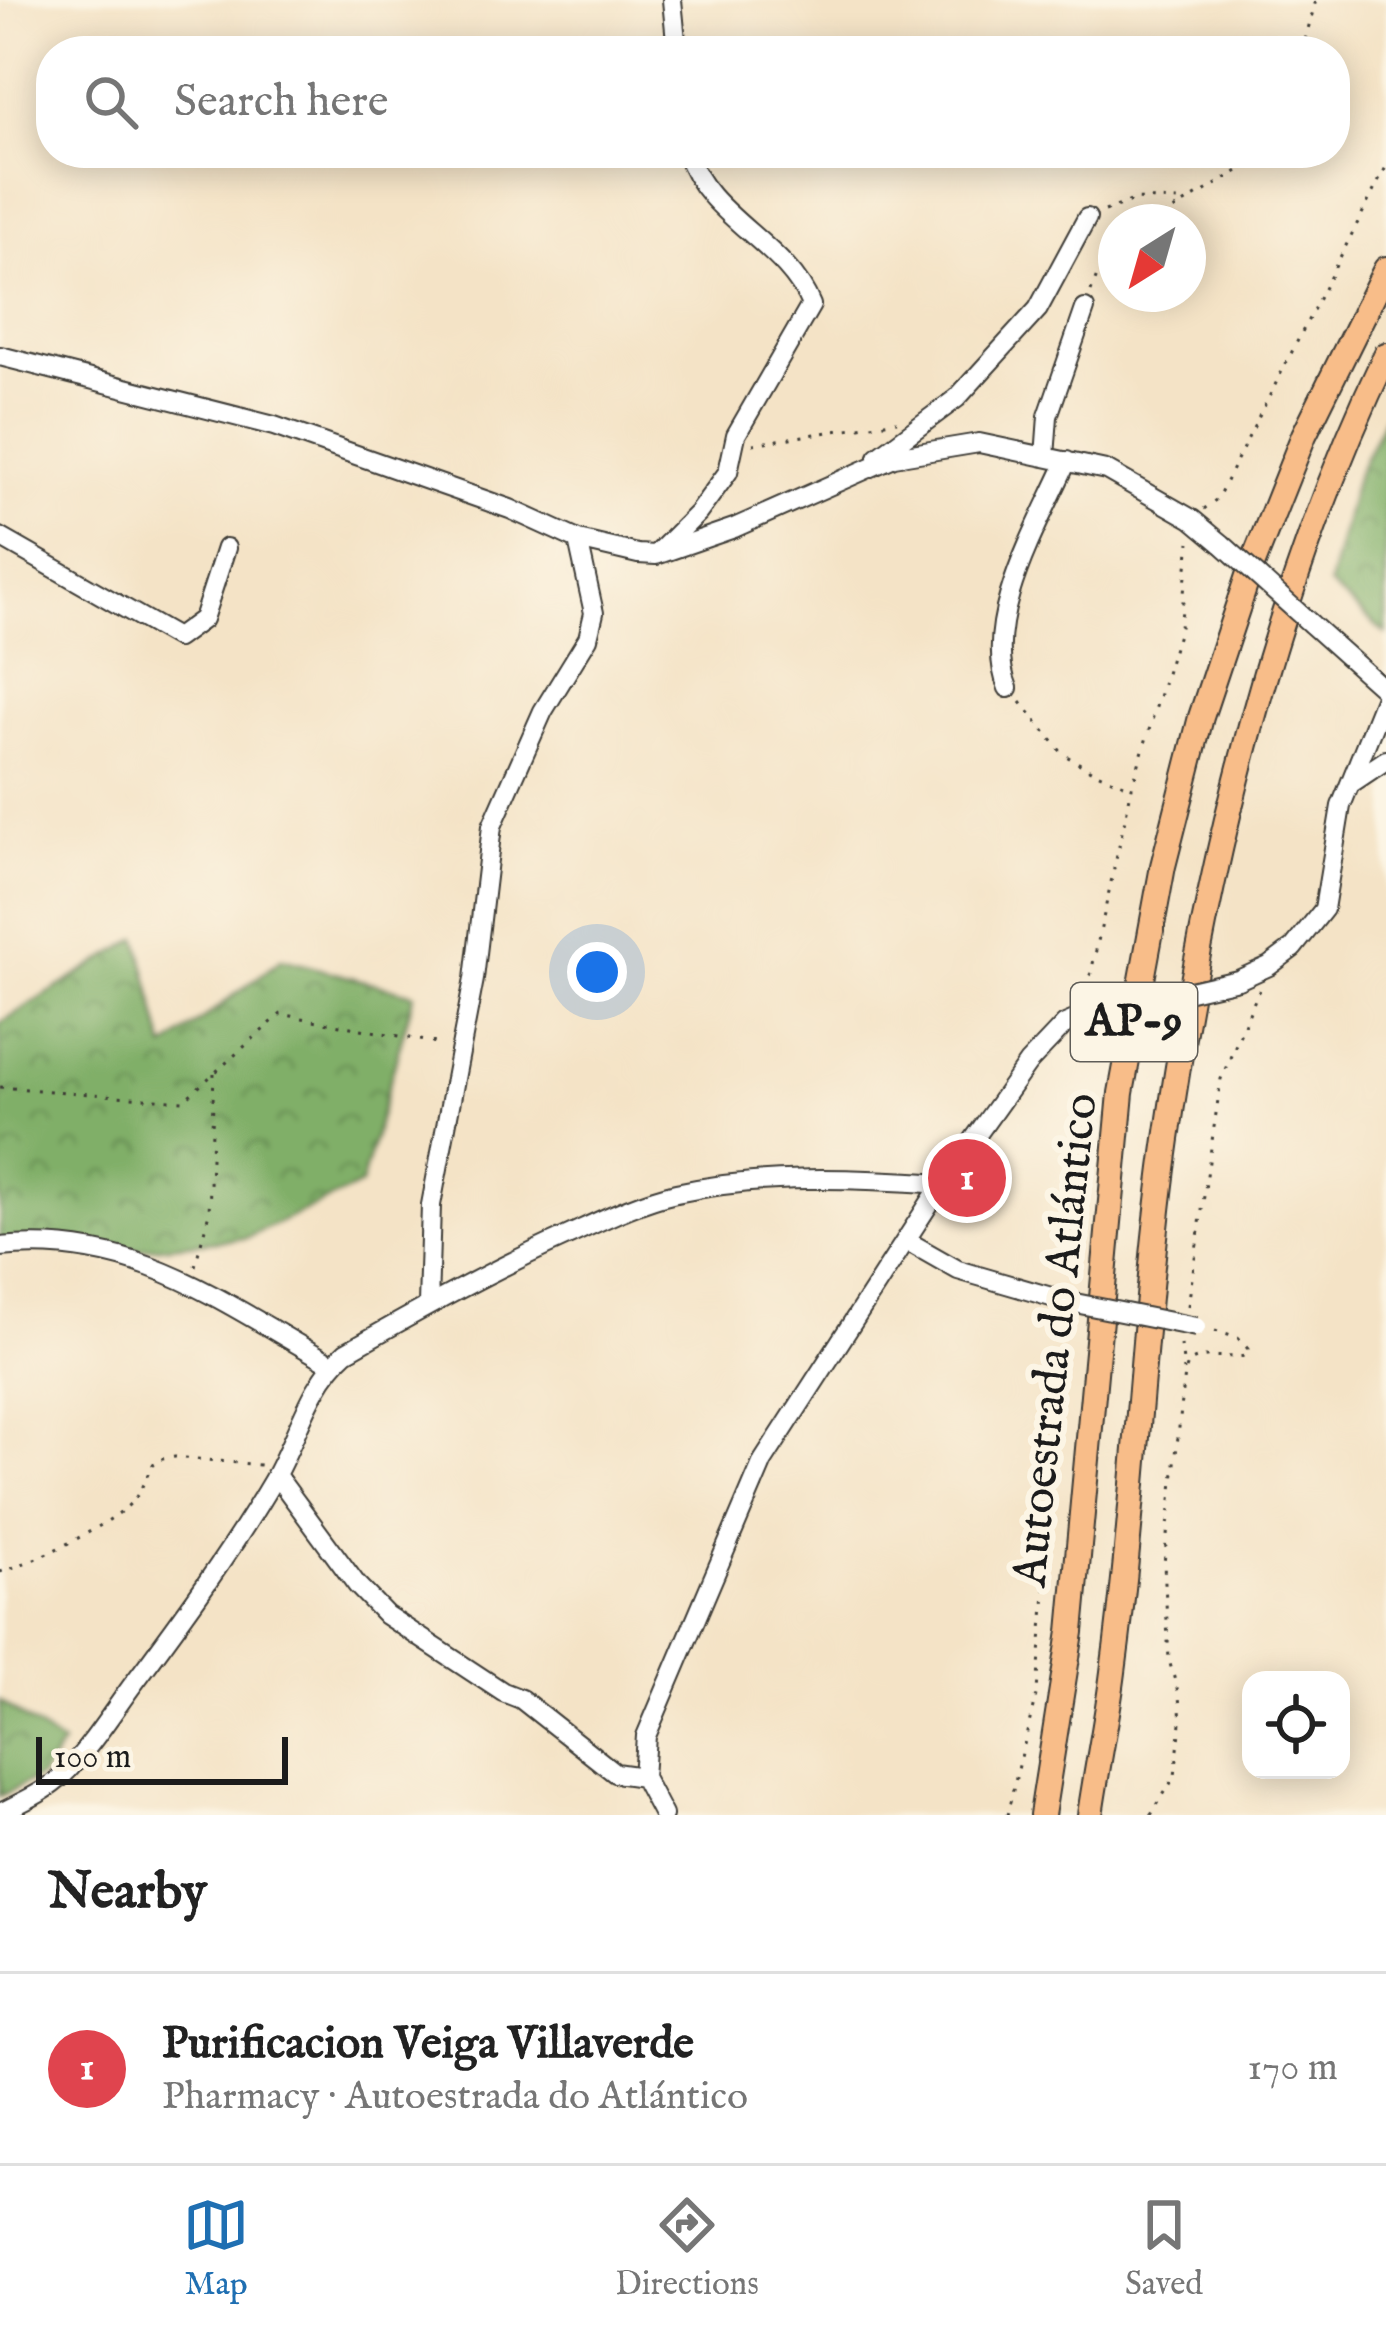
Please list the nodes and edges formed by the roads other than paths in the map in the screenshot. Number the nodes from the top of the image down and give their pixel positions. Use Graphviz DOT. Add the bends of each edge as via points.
graph roads {
  1 [pos="672,0"];
  2 [pos="676,36"];
  3 [pos="697,168"];
  4 [pos="1087,218"];
  5 [pos="1386,269"];
  6 [pos="1085,309"];
  7 [pos="1386,355"];
  8 [pos="0,356"];
  9 [pos="1045,457"];
  10 [pos="1067,461"];
  11 [pos="855,474"];
  12 [pos="0,537"];
  13 [pos="578,540"];
  14 [pos="226,548"];
  15 [pos="656,555"];
  16 [pos="1008,688"];
  17 [pos="1386,692"];
  18 [pos="1386,760"];
  19 [pos="1348,786"];
  20 [pos="942,1184"];
  21 [pos="907,1241"];
  22 [pos="0,1247"];
  23 [pos="428,1305"];
  24 [pos="1190,1325"];
  25 [pos="332,1364"];
  26 [pos="276,1475"];
  27 [pos="643,1777"];
  28 [pos="0,1813"];
  29 [pos="663,1815"];
  30 [pos="1042,1815"];
  31 [pos="1090,1815"];
  1 -- 2 [label="street"];
  3 -- 15 [label="street" via="717,200 803,285 811,304 736,435 728,472"];
  4 -- 11 [label="street" via="1038,309 957,398"];
  5 -- 30 [label="highway, Autoestrada do Atlántico / AP-9" via="1304,435 1249,573 1162,866 1121,1094 1071,1632"];
  6 -- 9 [label="street" via="1048,416"];
  7 -- 31 [label="highway, Autoestrada do Atlántico / AP-9" via="1309,538 1241,763 1190,991"];
  8 -- 13 [label="street" via="274,426 510,508"];
  9 -- 10 [label="street"];
  9 -- 11 [label="street" via="979,443 894,457"];
  10 -- 16 [label="street" via="1007,597 998,665"];
  10 -- 17 [label="street, bridge" via="1106,470 1192,519"];
  11 -- 15 [label="street"];
  12 -- 14 [label="street" via="177,638 203,619"];
  13 -- 15 [label="street"];
  13 -- 23 [label="street" via="592,592 588,638 543,711 492,826 474,979 431,1204"];
  17 -- 19 [label="street"];
  18 -- 19 [label="street"];
  19 -- 20 [label="street, bridge" via="1324,909 1305,936 1238,980 1066,1024 1028,1063"];
  20 -- 21 [label="street"];
  20 -- 23 [label="street" via="844,1178 678,1193 634,1205"];
  21 -- 24 [label="street, bridge" via="958,1270"];
  21 -- 27 [label="street" via="763,1461 646,1736"];
  22 -- 25 [label="street" via="112,1252 167,1271"];
  23 -- 25 [label="street"];
  25 -- 26 [label="street"];
  26 -- 27 [label="street" via="386,1615 520,1699 615,1772"];
  26 -- 28 [label="street" via="65,1774"];
  27 -- 29 [label="street"];
}
